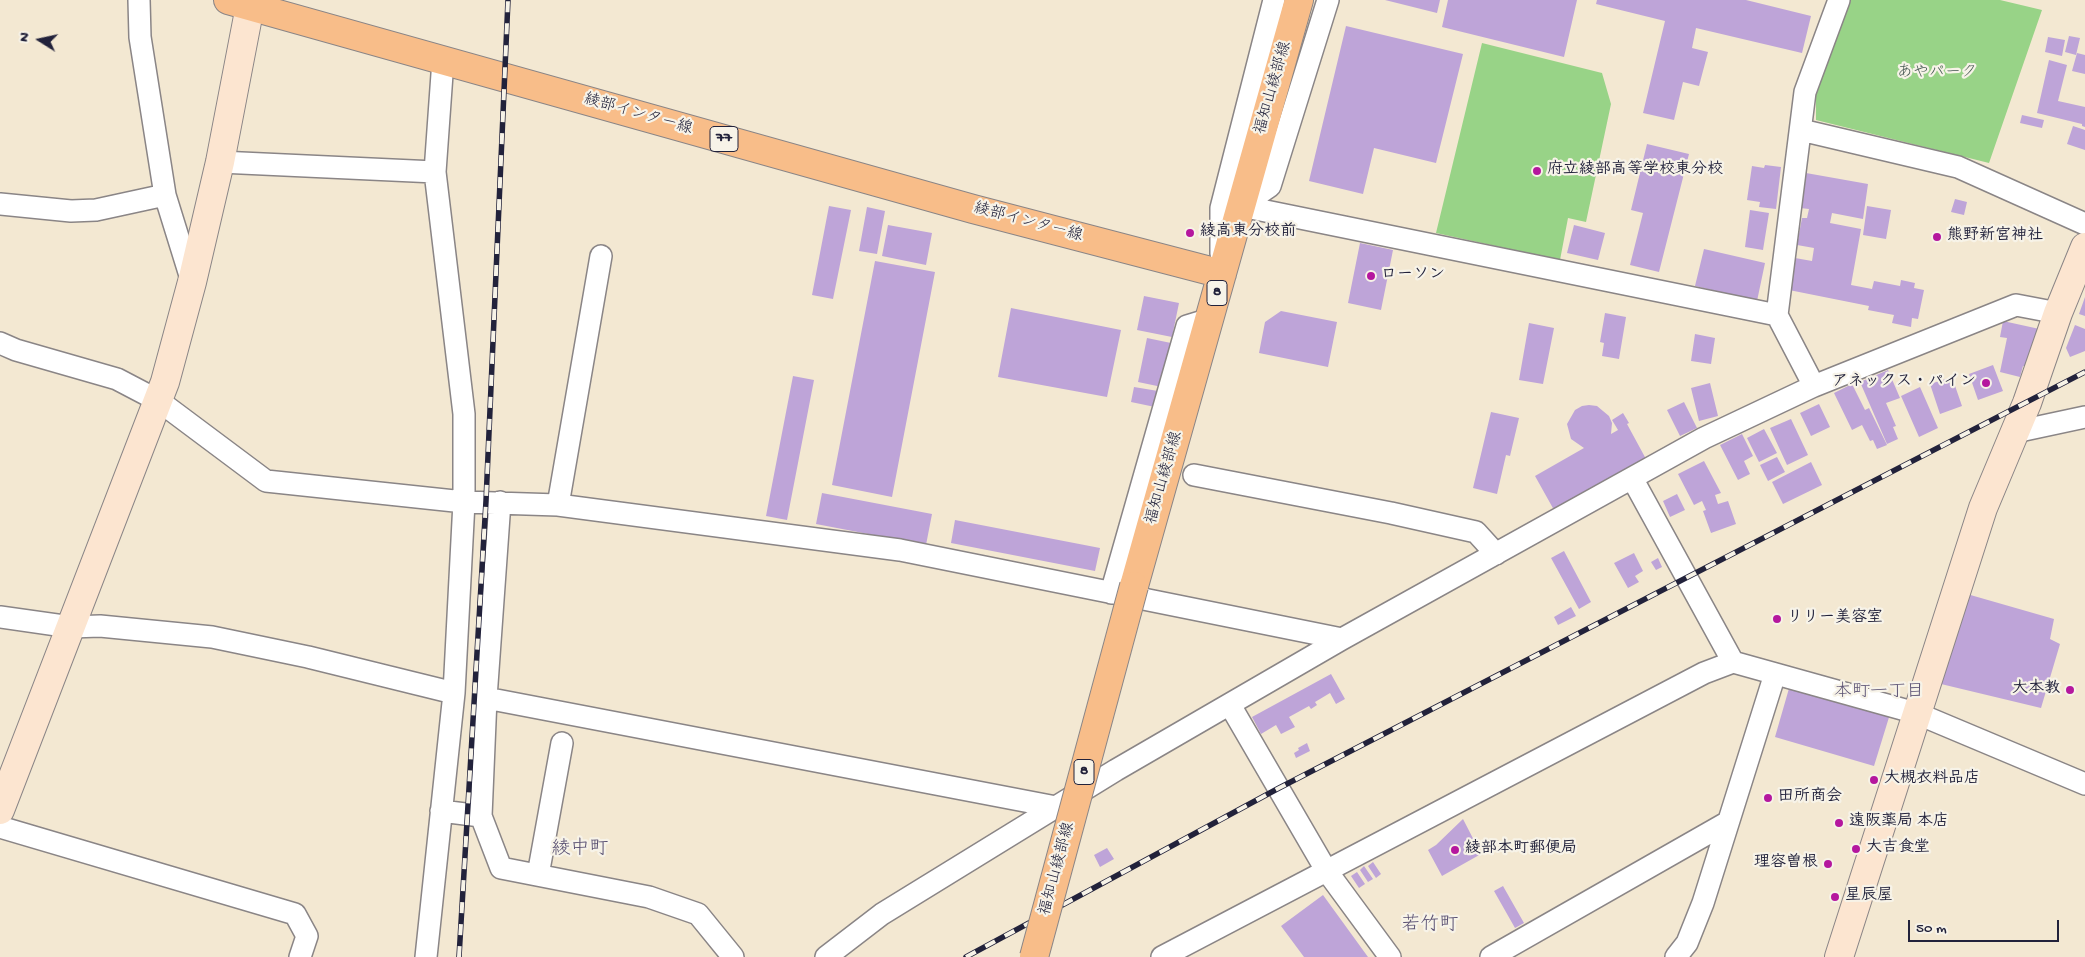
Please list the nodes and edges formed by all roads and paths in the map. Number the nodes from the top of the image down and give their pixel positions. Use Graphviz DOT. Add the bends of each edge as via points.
graph roads {
  1 [pos="139,0"];
  2 [pos="1274,0"];
  3 [pos="1299,0"];
  4 [pos="1328,0"];
  5 [pos="1840,0"];
  6 [pos="243,2"];
  7 [pos="443,60"];
  8 [pos="1801,130"];
  9 [pos="220,162"];
  10 [pos="435,172"];
  11 [pos="165,196"];
  12 [pos="0,204"];
  13 [pos="1242,206"];
  14 [pos="2085,224"];
  15 [pos="2085,247"];
  16 [pos="601,256"];
  17 [pos="1222,274"];
  18 [pos="192,282"];
  19 [pos="2058,314"];
  20 [pos="1777,315"];
  21 [pos="0,343"];
  22 [pos="1814,386"];
  23 [pos="159,401"];
  24 [pos="2085,417"];
  25 [pos="2016,432"];
  26 [pos="1194,475"];
  27 [pos="1632,478"];
  28 [pos="464,502"];
  29 [pos="500,502"];
  30 [pos="558,505"];
  31 [pos="1496,554"];
  32 [pos="1122,589"];
  33 [pos="0,617"];
  34 [pos="71,627"];
  35 [pos="1342,639"];
  36 [pos="1733,662"];
  37 [pos="1775,674"];
  38 [pos="454,692"];
  39 [pos="486,698"];
  40 [pos="1230,705"];
  41 [pos="1916,713"];
  42 [pos="562,743"];
  43 [pos="2085,784"];
  44 [pos="1056,807"];
  45 [pos="0,810"];
  46 [pos="441,812"];
  47 [pos="482,816"];
  48 [pos="1728,822"];
  49 [pos="0,827"];
  50 [pos="1326,870"];
  51 [pos="538,875"];
  52 [pos="300,957"];
  53 [pos="426,957"];
  54 [pos="733,957"];
  55 [pos="826,957"];
  56 [pos="1034,957"];
  57 [pos="1162,957"];
  58 [pos="1390,957"];
  59 [pos="1491,957"];
  60 [pos="1676,957"];
  61 [pos="1839,957"];
  1 -- 11 [label="street" via="140,37"];
  2 -- 17 [label="street" via="1221,208"];
  3 -- 13 [label="main road, 福知山綾部線 / 8"];
  4 -- 13 [label="street" via="1270,186"];
  5 -- 8 [label="street" via="1805,92"];
  6 -- 7 [label="main road, 綾部インター線 / 77"];
  6 -- 9 [label="street"];
  7 -- 10 [label="street"];
  7 -- 17 [label="main road, 綾部インター線 / 77" via="973,209"];
  8 -- 14 [label="street" via="1958,167"];
  8 -- 20 [label="street"];
  9 -- 10 [label="street"];
  9 -- 18 [label="street"];
  10 -- 28 [label="street" via="464,414"];
  11 -- 12 [label="street" via="96,210 71,211"];
  11 -- 18 [label="street"];
  13 -- 17 [label="main road, 福知山綾部線 / 8"];
  13 -- 20 [label="street"];
  15 -- 19 [label="street"];
  16 -- 30 [label="street"];
  17 -- 32 [label="main road, 福知山綾部線 / 8"];
  18 -- 23 [label="street"];
  19 -- 22 [label="street" via="2016,305"];
  19 -- 25 [label="street"];
  20 -- 22 [label="street"];
  21 -- 23 [label="street" via="117,379"];
  22 -- 27 [label="street" via="1704,438"];
  23 -- 28 [label="street" via="266,481"];
  23 -- 34 [label="street"];
  24 -- 25 [label="street"];
  25 -- 41 [label="street" via="1983,508"];
  26 -- 31 [label="street" via="1476,532"];
  27 -- 31 [label="street"];
  27 -- 36 [label="street"];
  28 -- 29 [label="street"];
  28 -- 38 [label="street"];
  29 -- 30 [label="street"];
  29 -- 39 [label="street"];
  30 -- 32 [label="street" via="900,550"];
  31 -- 35 [label="street"];
  32 -- 35 [label="street"];
  32 -- 56 [label="main road, 福知山綾部線 / 8, bridge"];
  33 -- 34 [label="street"];
  34 -- 38 [label="street" via="100,626 212,637"];
  34 -- 45 [label="street"];
  35 -- 40 [label="street"];
  36 -- 37 [label="street"];
  36 -- 50 [label="street" via="1704,673"];
  37 -- 41 [label="street"];
  37 -- 48 [label="street"];
  38 -- 46 [label="street"];
  39 -- 44 [label="street"];
  39 -- 47 [label="street"];
  40 -- 44 [label="street"];
  40 -- 50 [label="street"];
  41 -- 43 [label="street"];
  41 -- 61 [label="street"];
  42 -- 51 [label="street"];
  44 -- 55 [label="street" via="882,914"];
  46 -- 47 [label="street"];
  46 -- 53 [label="street"];
  47 -- 51 [label="street" via="501,868"];
  48 -- 59 [label="street"];
  48 -- 60 [label="street" via="1703,903 1687,943"];
  49 -- 52 [label="street" via="295,914 308,936"];
  50 -- 57 [label="street"];
  50 -- 58 [label="street"];
  51 -- 54 [label="street" via="649,897 698,914"];
}
